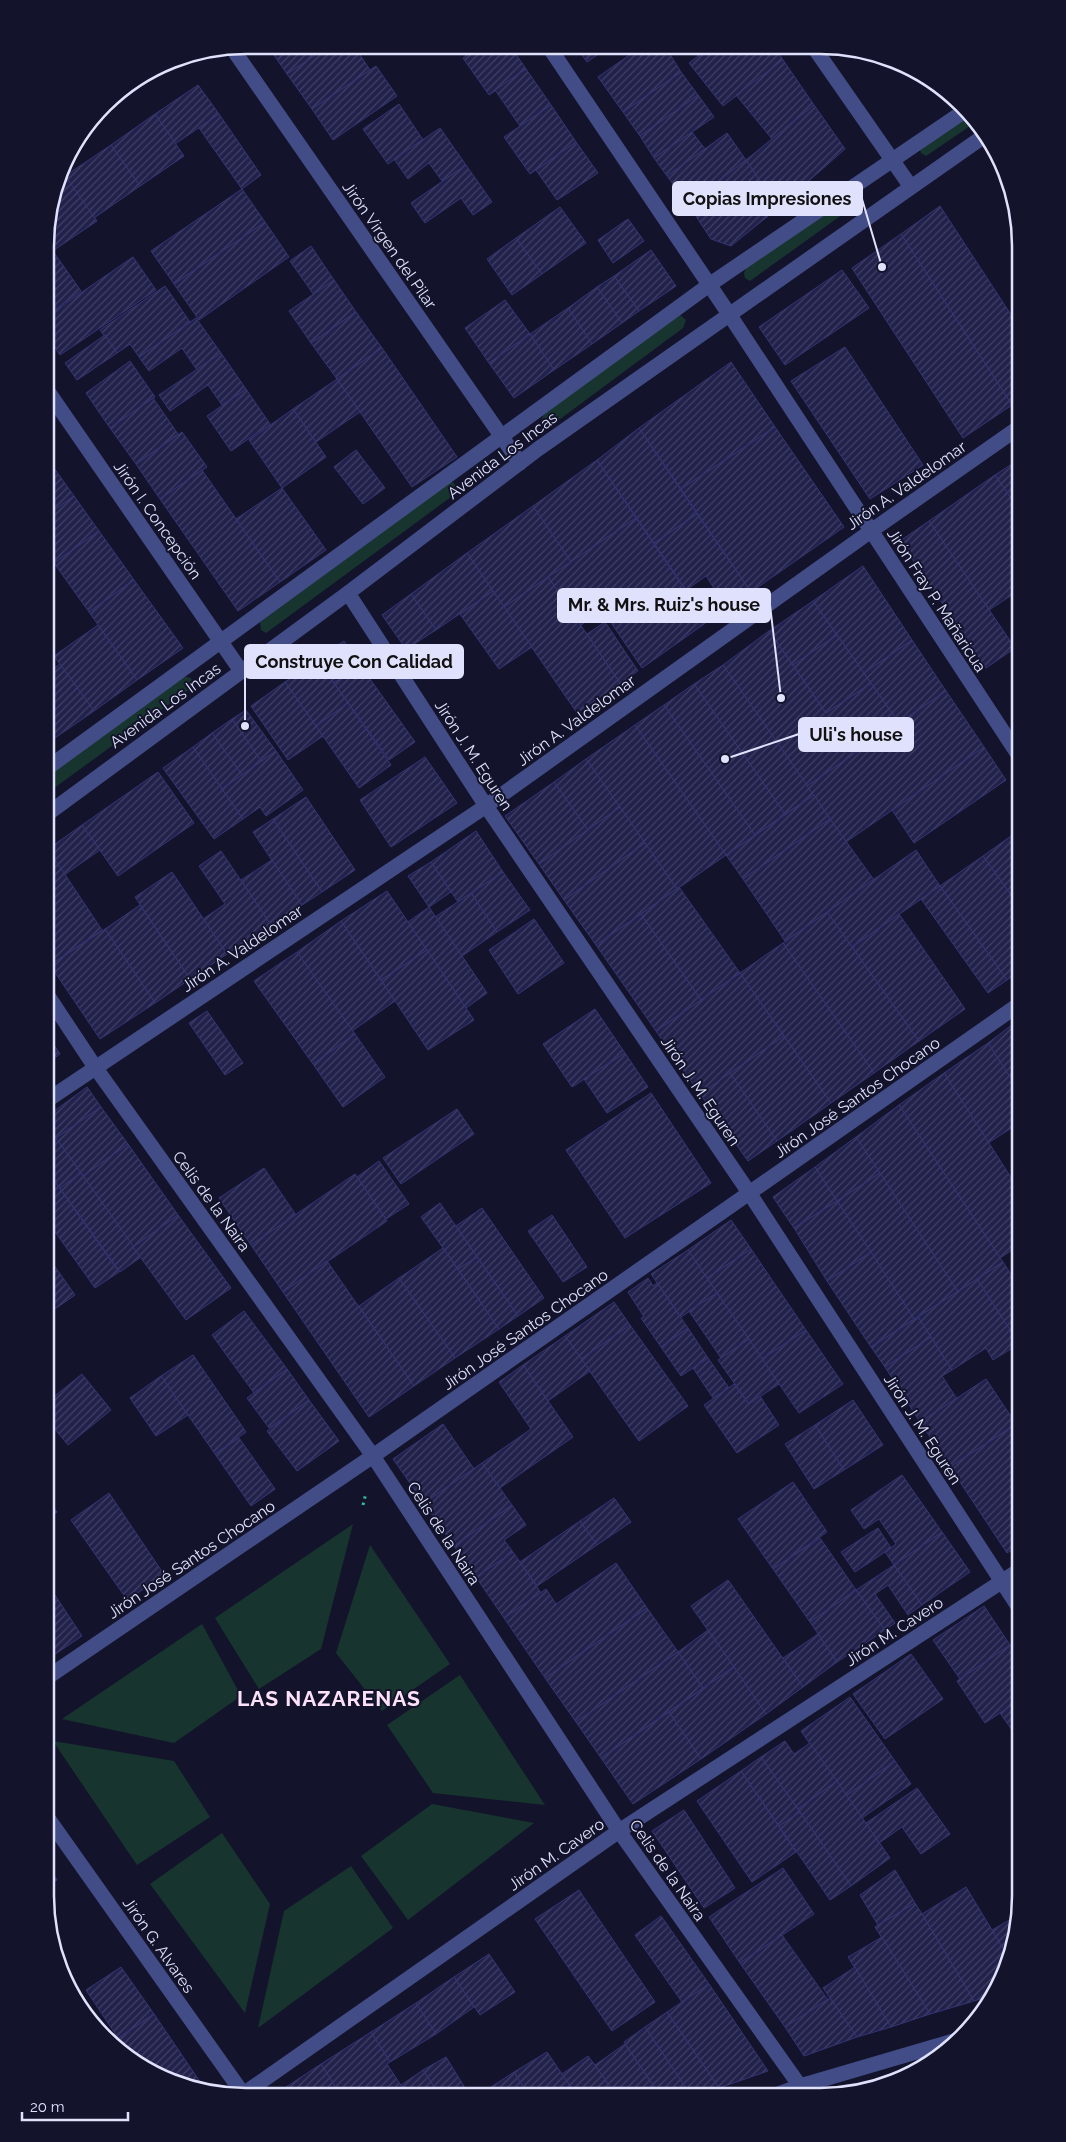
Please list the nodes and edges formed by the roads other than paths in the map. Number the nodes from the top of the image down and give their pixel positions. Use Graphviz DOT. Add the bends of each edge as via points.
graph roads {
  1 [pos="236,54"];
  2 [pos="554,54"];
  3 [pos="819,54"];
  4 [pos="960,114"];
  5 [pos="980,139"];
  6 [pos="891,160"];
  7 [pos="911,187"];
  8 [pos="709,285"];
  9 [pos="729,314"];
  10 [pos="54,402"];
  11 [pos="1012,432"];
  12 [pos="501,436"];
  13 [pos="520,463"];
  14 [pos="871,531"];
  15 [pos="348,593"];
  16 [pos="220,641"];
  17 [pos="240,671"];
  18 [pos="1012,745"];
  19 [pos="54,763"];
  20 [pos="486,806"];
  21 [pos="54,808"];
  22 [pos="54,1006"];
  23 [pos="1012,1009"];
  24 [pos="95,1067"];
  25 [pos="54,1095"];
  26 [pos="750,1194"];
  27 [pos="373,1456"];
  28 [pos="1012,1575"];
  29 [pos="1002,1582"];
  30 [pos="1012,1597"];
  31 [pos="54,1673"];
  32 [pos="54,1827"];
  33 [pos="619,1831"];
  34 [pos="942,2045"];
  35 [pos="238,2088"];
  36 [pos="253,2088"];
  37 [pos="800,2088"];
  38 [pos="815,2088"];
  1 -- 12 [label="street, Jirón Virgen del Pilar"];
  2 -- 8 [label="street, Jirón Fray P. Mañaricua"];
  3 -- 6 [label="street"];
  4 -- 6 [label="street, Avenida Los Incas"];
  5 -- 7 [label="street, Avenida Los Incas"];
  6 -- 7 [label="street"];
  6 -- 8 [label="street, Avenida Los Incas"];
  7 -- 9 [label="street, Avenida Los Incas"];
  8 -- 9 [label="street, Jirón Fray P. Mañaricua"];
  8 -- 12 [label="street, Avenida Los Incas"];
  9 -- 13 [label="street, Avenida Los Incas"];
  9 -- 14 [label="street, Jirón Fray P. Mañaricua"];
  10 -- 16 [label="street, Jirón I. Concepción"];
  11 -- 14 [label="street, Jirón A. Valdelomar"];
  12 -- 13 [label="street, Jirón Virgen del Pilar"];
  12 -- 16 [label="street, Avenida Los Incas"];
  13 -- 15 [label="street, Avenida Los Incas"];
  14 -- 18 [label="street, Jirón Fray P. Mañaricua"];
  14 -- 20 [label="street, Jirón A. Valdelomar"];
  15 -- 17 [label="street, Avenida Los Incas"];
  15 -- 20 [label="street, Jirón J. M. Eguren"];
  16 -- 17 [label="street, Jirón I. Concepción"];
  16 -- 19 [label="street, Avenida Los Incas"];
  17 -- 21 [label="street, Avenida Los Incas"];
  20 -- 24 [label="street, Jirón A. Valdelomar"];
  20 -- 26 [label="street, Jirón J. M. Eguren"];
  22 -- 24 [label="street, Celis de la Naira"];
  23 -- 26 [label="street, Jirón José Santos Chocano"];
  24 -- 25 [label="street, Jirón A. Valdelomar"];
  24 -- 27 [label="street, Celis de la Naira"];
  26 -- 27 [label="street, Jirón José Santos Chocano"];
  26 -- 29 [label="street, Jirón J. M. Eguren"];
  27 -- 31 [label="street, Jirón José Santos Chocano"];
  27 -- 33 [label="street, Celis de la Naira"];
  28 -- 29 [label="street, Jirón M. Cavero"];
  29 -- 30 [label="street, Jirón J. M. Eguren"];
  29 -- 33 [label="street, Jirón M. Cavero"];
  32 -- 35 [label="street, Jirón G. Alvares"];
  33 -- 36 [label="street, Jirón M. Cavero"];
  33 -- 37 [label="street, Celis de la Naira"];
  34 -- 38 [label="street"];
}
